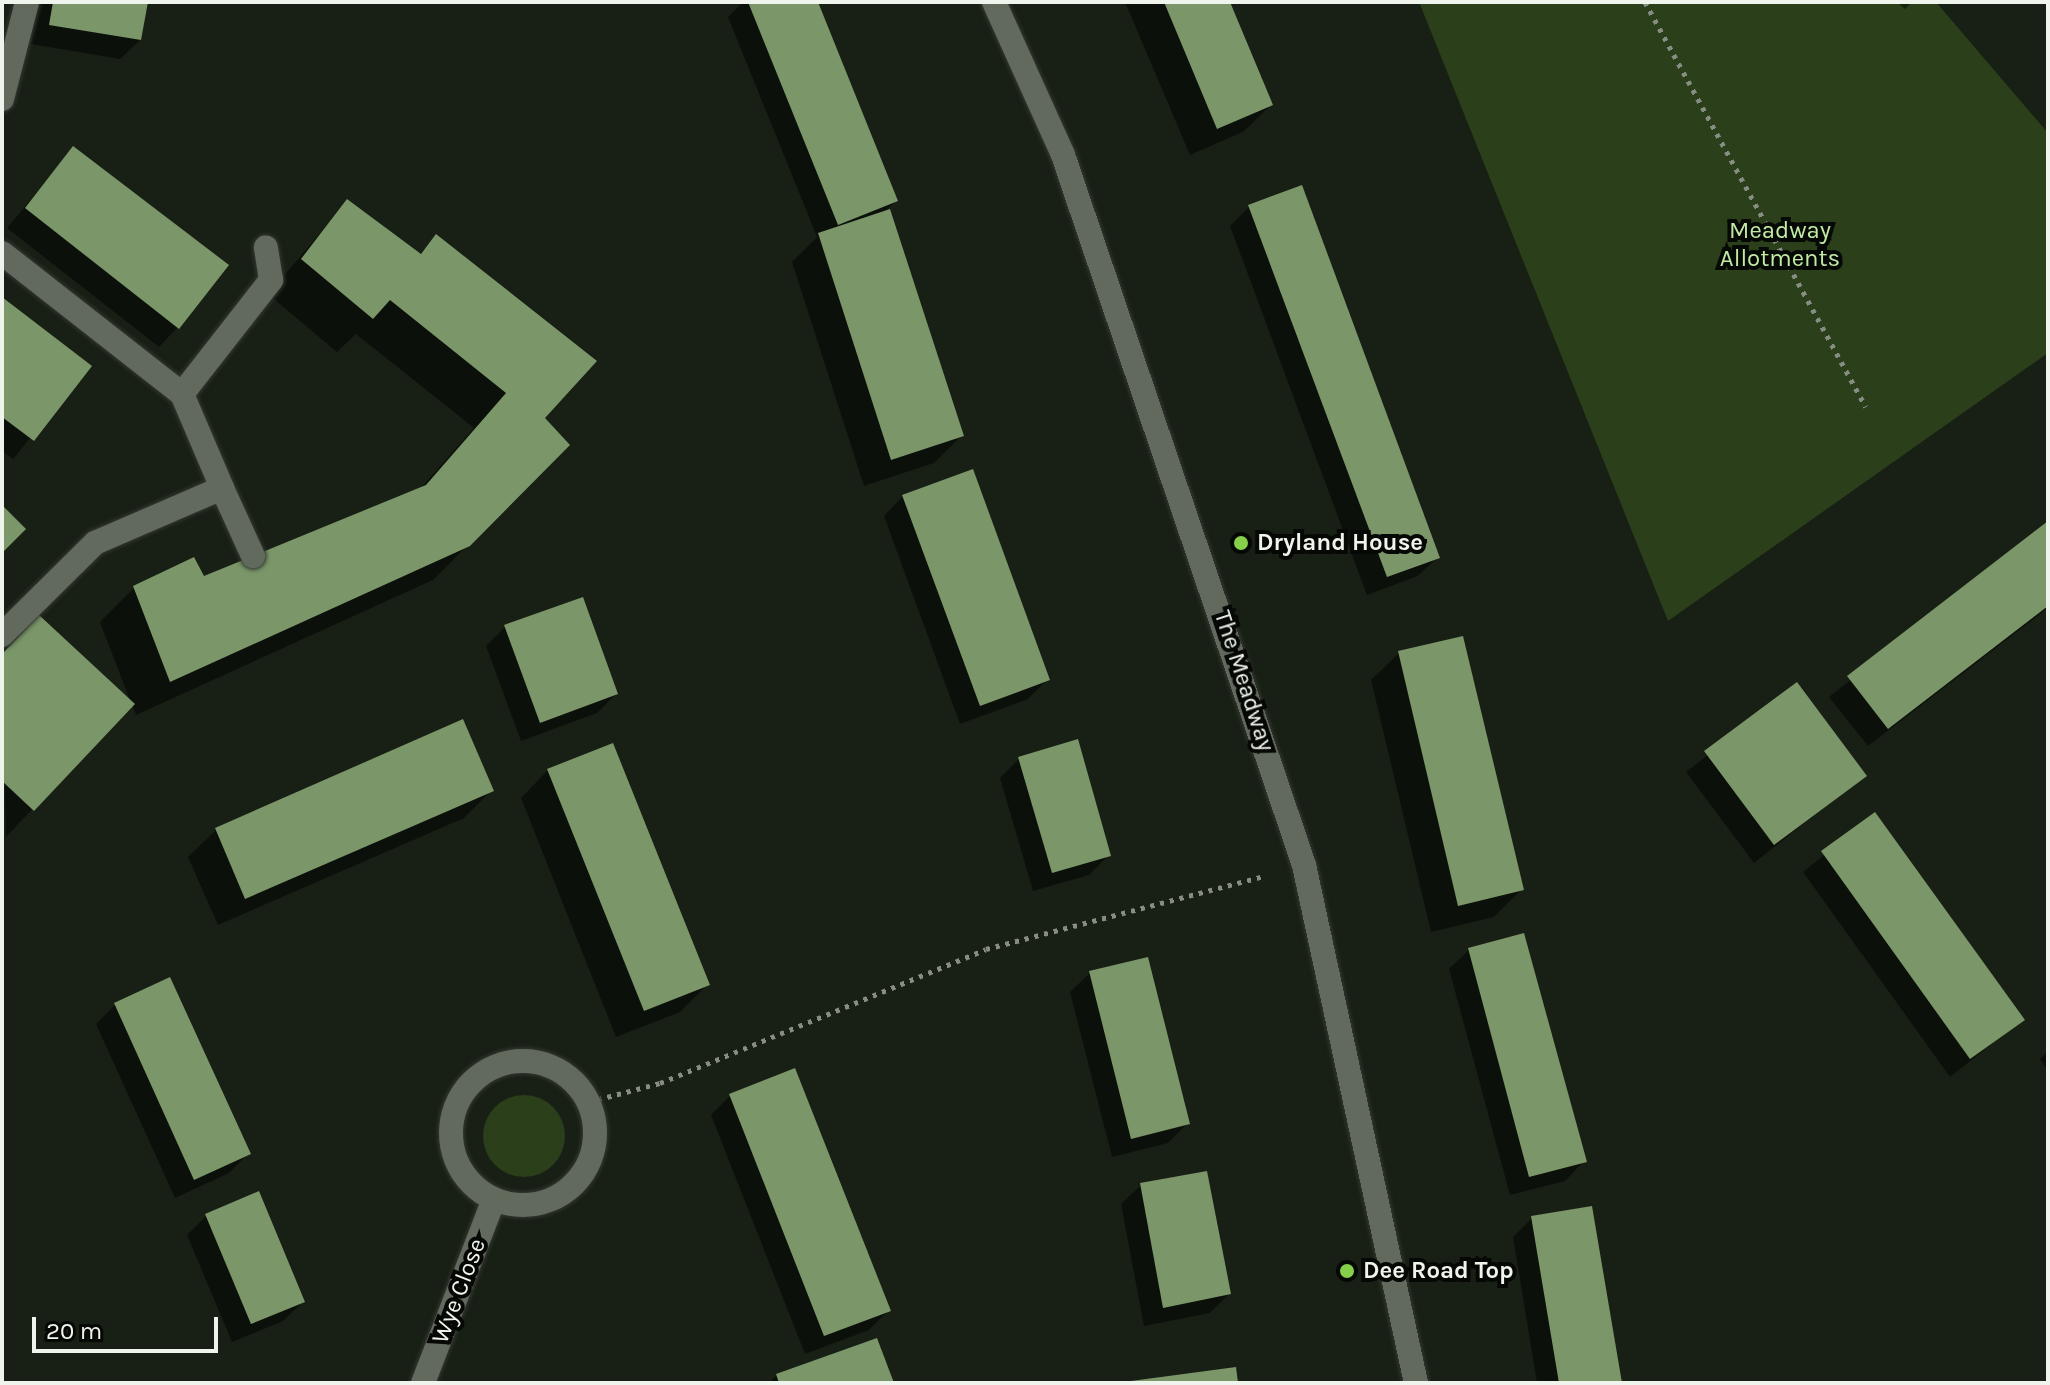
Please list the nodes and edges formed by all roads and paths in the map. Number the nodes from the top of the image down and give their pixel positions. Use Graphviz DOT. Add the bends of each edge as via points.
graph roads {
  1 [pos="27,2"];
  2 [pos="994,2"];
  3 [pos="1645,2"];
  4 [pos="2,99"];
  5 [pos="266,247"];
  6 [pos="2,253"];
  7 [pos="182,394"];
  8 [pos="1866,407"];
  9 [pos="222,488"];
  10 [pos="253,556"];
  11 [pos="2,635"];
  12 [pos="1304,865"];
  13 [pos="588,1102"];
  14 [pos="494,1199"];
  15 [pos="423,1383"];
  16 [pos="1416,1383"];
  1 -- 4 [label="street"];
  2 -- 12 [label="street, The Meadway" via="1063,155"];
  3 -- 8 [label="path"];
  5 -- 7 [label="street" via="271,280"];
  6 -- 7 [label="street"];
  7 -- 9 [label="street"];
  9 -- 10 [label="street"];
  9 -- 11 [label="street" via="95,543"];
  12 -- 13 [label="path" via="986,949 660,1083"];
  12 -- 16 [label="street, The Meadway"];
  13 -- 14 [label="street" via="594,1139 583,1174 544,1203"];
  13 -- 14 [label="street" via="573,1082 531,1061 508,1062 469,1084 450,1126 452,1148 460,1170"];
  14 -- 15 [label="street, Wye Close"];
}
